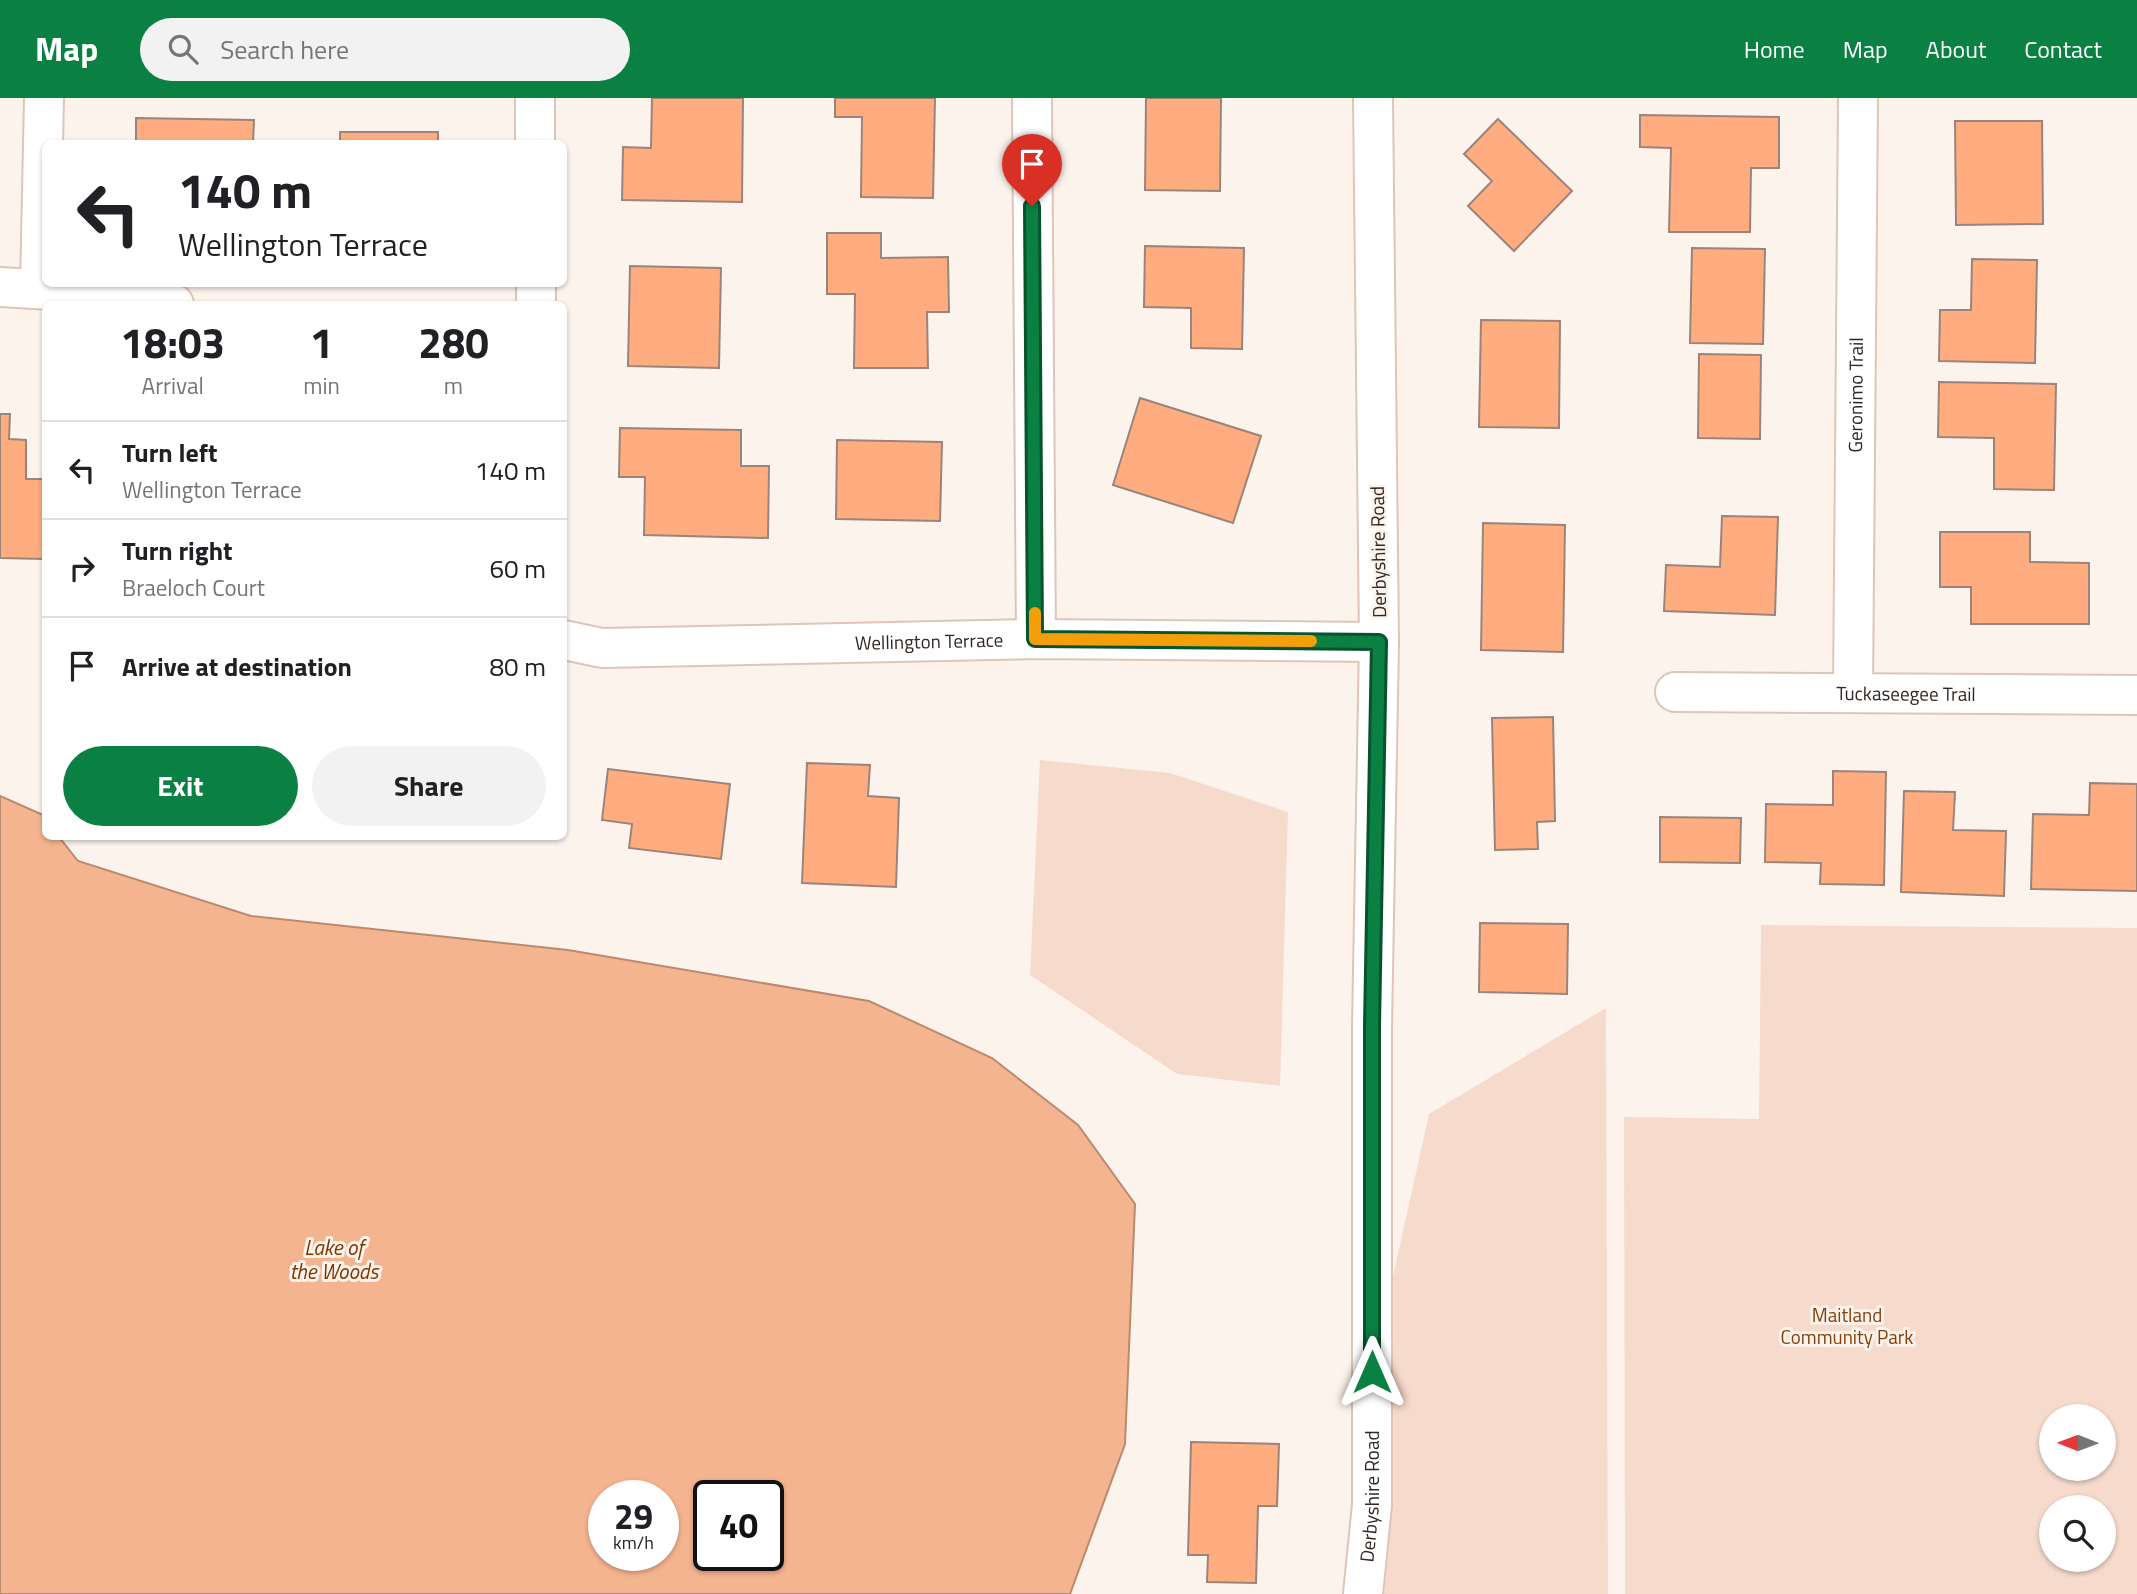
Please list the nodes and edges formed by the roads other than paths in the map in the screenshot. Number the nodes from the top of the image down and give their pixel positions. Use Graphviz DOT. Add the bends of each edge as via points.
graph roads {
  1 [pos="44,98"];
  2 [pos="535,98"];
  3 [pos="1032,98"];
  4 [pos="1373,98"];
  5 [pos="1858,98"];
  6 [pos="43,140"];
  7 [pos="535,140"];
  8 [pos="42,192"];
  9 [pos="0,287"];
  10 [pos="40,287"];
  11 [pos="160,301"];
  12 [pos="1035,639"];
  13 [pos="567,641"];
  14 [pos="1379,642"];
  15 [pos="1853,691"];
  16 [pos="1675,692"];
  17 [pos="2137,695"];
  18 [pos="1363,1594"];
  1 -- 6 [label="street"];
  2 -- 7 [label="street"];
  3 -- 12 [label="street"];
  4 -- 14 [label="street, Derbyshire Road"];
  5 -- 15 [label="street, Geronimo Trail"];
  8 -- 10 [label="street"];
  9 -- 10 [label="street"];
  10 -- 11 [label="street"];
  12 -- 13 [label="street, Wellington Terrace" via="602,648"];
  12 -- 14 [label="street, Wellington Terrace"];
  14 -- 18 [label="street, Derbyshire Road" via="1371,1505"];
  15 -- 16 [label="street, Tuckaseegee Trail"];
  15 -- 17 [label="street, Tuckaseegee Trail"];
}
